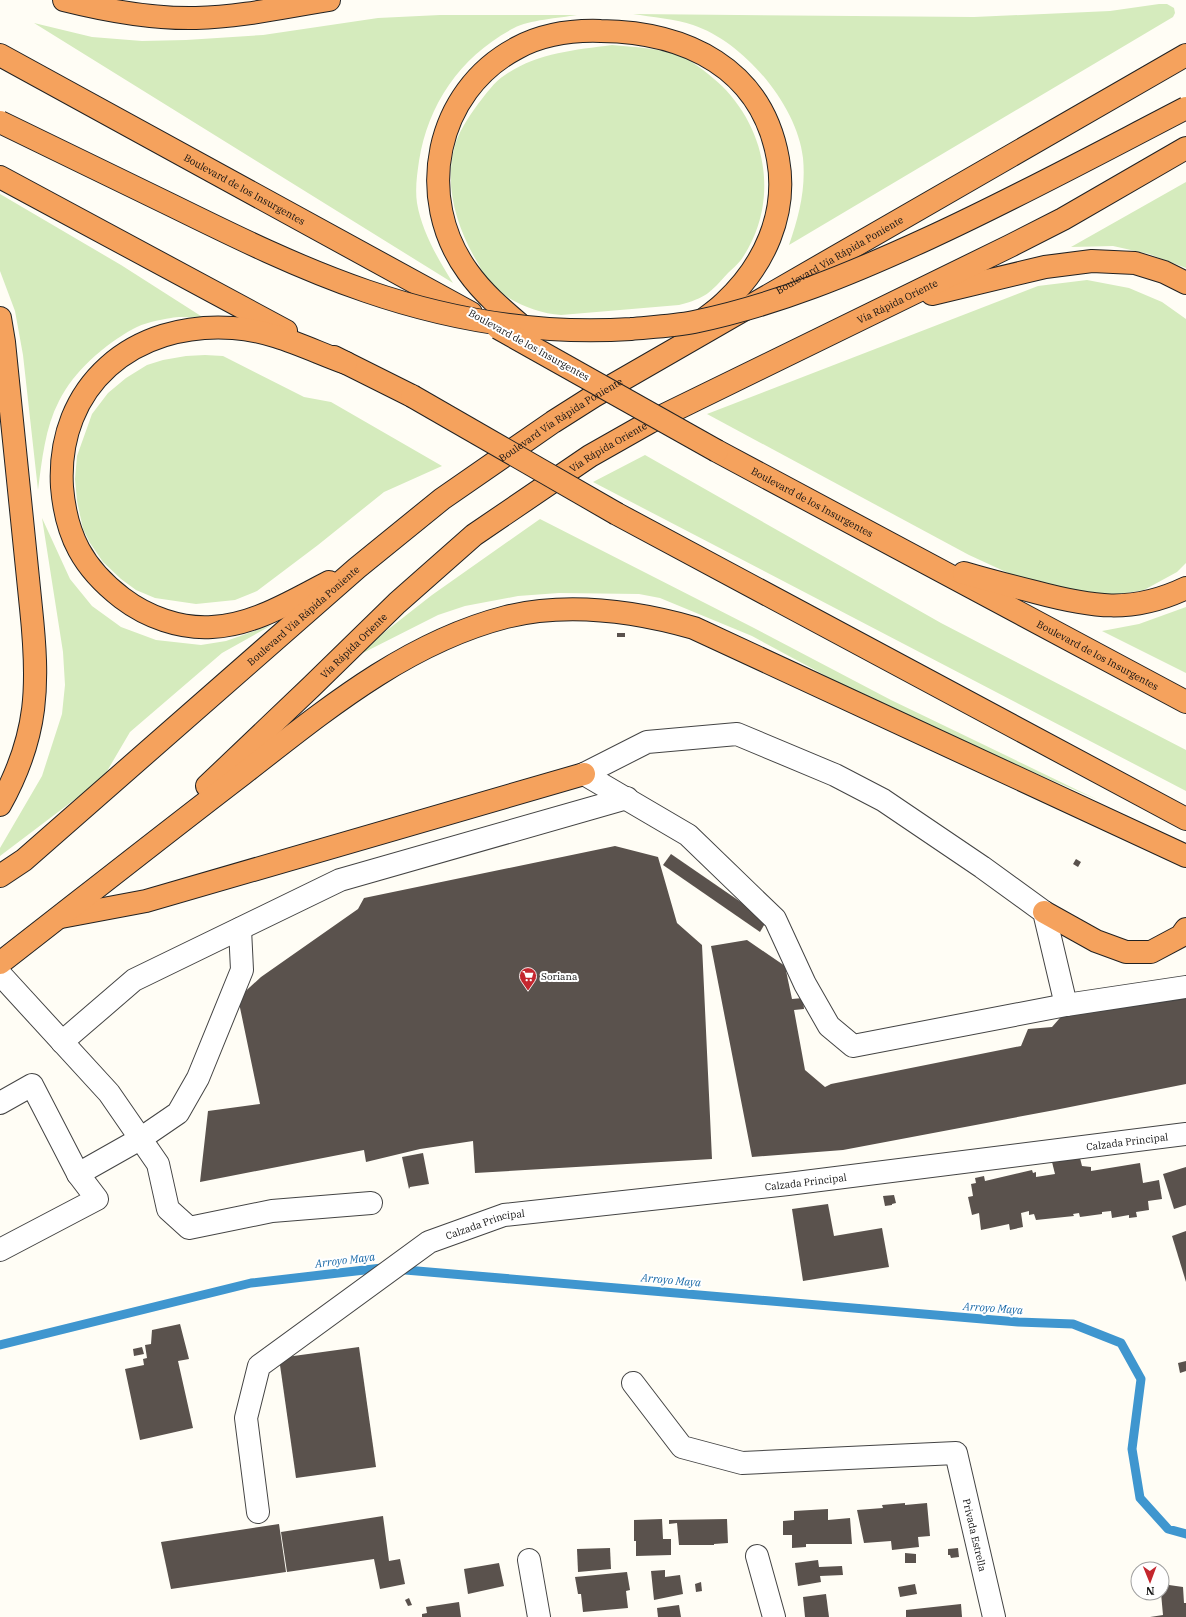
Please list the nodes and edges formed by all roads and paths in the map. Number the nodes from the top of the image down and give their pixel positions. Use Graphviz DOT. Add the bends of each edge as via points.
graph roads {
  1 [pos="64,0"];
  2 [pos="329,0"];
  3 [pos="1186,54"];
  4 [pos="0,55"];
  5 [pos="1186,108"];
  6 [pos="0,122"];
  7 [pos="1186,148"];
  8 [pos="0,177"];
  9 [pos="1186,283"];
  10 [pos="892,304"];
  11 [pos="0,318"];
  12 [pos="346,363"];
  13 [pos="570,368"];
  14 [pos="638,371"];
  15 [pos="927,563"];
  16 [pos="357,568"];
  17 [pos="1186,588"];
  18 [pos="1186,702"];
  19 [pos="584,774"];
  20 [pos="627,798"];
  21 [pos="0,804"];
  22 [pos="1186,819"];
  23 [pos="1186,856"];
  24 [pos="117,870"];
  25 [pos="0,876"];
  26 [pos="1044,912"];
  27 [pos="59,917"];
  28 [pos="240,929"];
  29 [pos="1186,929"];
  30 [pos="0,963"];
  31 [pos="0,974"];
  32 [pos="1186,987"];
  33 [pos="1066,1005"];
  34 [pos="62,1042"];
  35 [pos="0,1103"];
  36 [pos="1186,1134"];
  37 [pos="140,1139"];
  38 [pos="78,1174"];
  39 [pos="371,1203"];
  40 [pos="0,1250"];
  41 [pos="633,1383"];
  42 [pos="258,1512"];
  43 [pos="757,1556"];
  44 [pos="529,1560"];
  45 [pos="539,1617"];
  46 [pos="774,1617"];
  47 [pos="994,1617"];
  1 -- 2 [label="highway" via="111,11 159,17 197,18 242,14"];
  3 -- 14 [label="highway, Boulevard Vía Rápida Poniente"];
  4 -- 13 [label="highway, Boulevard de los Insurgentes, bridge"];
  5 -- 6 [label="highway, bridge" via="995,208 882,260 791,296 691,323 568,331 518,327 468,318 368,292 245,242"];
  7 -- 10 [label="highway, Vía Rápida Oriente" via="1063,219"];
  8 -- 12 [label="highway"];
  9 -- 10 [label="highway" via="1164,272 1135,264 1078,262 1044,267"];
  10 -- 24 [label="highway, Vía Rápida Oriente" via="650,422 590,456 474,535 397,603"];
  11 -- 21 [label="highway" via="36,650 34,711 28,740 18,769"];
  12 -- 16 [label="highway" via="276,337 244,329 196,328 156,337 120,358 89,386 76,408 67,432 61,471 68,522 82,558 98,578 129,603 167,622 210,627 244,622 262,616"];
  12 -- 22 [label="highway, bridge" via="412,396 617,514"];
  13 -- 14 [label="highway, bridge" via="487,295 468,272 454,248 443,218 439,178 441,148 452,117 467,89 488,66 519,46 555,34 579,31 631,32 662,37 689,46 730,72 749,93 764,117 775,145 780,178 779,204 768,243 755,267 724,304"];
  13 -- 15 [label="highway, Boulevard de los Insurgentes, bridge" via="717,451"];
  14 -- 16 [label="highway, Boulevard Vía Rápida Poniente" via="553,422 448,495"];
  15 -- 17 [label="highway" via="1085,604 1140,604 1166,598"];
  15 -- 18 [label="highway, Boulevard de los Insurgentes"];
  16 -- 25 [label="highway, Boulevard Vía Rápida Poniente" via="24,860"];
  19 -- 20 [label="street"];
  19 -- 26 [label="street" via="647,742 737,734 835,775 883,800"];
  19 -- 27 [label="highway" via="146,901"];
  20 -- 28 [label="street" via="340,880"];
  20 -- 33 [label="street" via="688,834 775,919 805,984 829,1026 853,1046"];
  23 -- 24 [label="highway" via="700,631 633,614 591,610 548,610 506,617 447,637 380,673 321,714"];
  24 -- 27 [label="highway"];
  26 -- 29 [label="highway" via="1096,941 1126,952 1151,952 1180,936"];
  26 -- 33 [label="street"];
  27 -- 30 [label="highway"];
  28 -- 34 [label="street" via="134,980"];
  28 -- 37 [label="street" via="242,970 198,1078 178,1114"];
  31 -- 34 [label="street"];
  32 -- 33 [label="street"];
  34 -- 37 [label="street" via="108,1092"];
  35 -- 38 [label="street" via="32,1085"];
  36 -- 42 [label="street, Calzada Principal" via="796,1183 504,1215 429,1242 259,1366 246,1418"];
  37 -- 38 [label="street"];
  37 -- 39 [label="street" via="158,1164 168,1209 189,1228 272,1211"];
  38 -- 40 [label="street" via="97,1198"];
  41 -- 47 [label="street, Privada Estrella" via="682,1447 742,1463 956,1453"];
  43 -- 46 [label="street"];
  44 -- 45 [label="street"];
}
